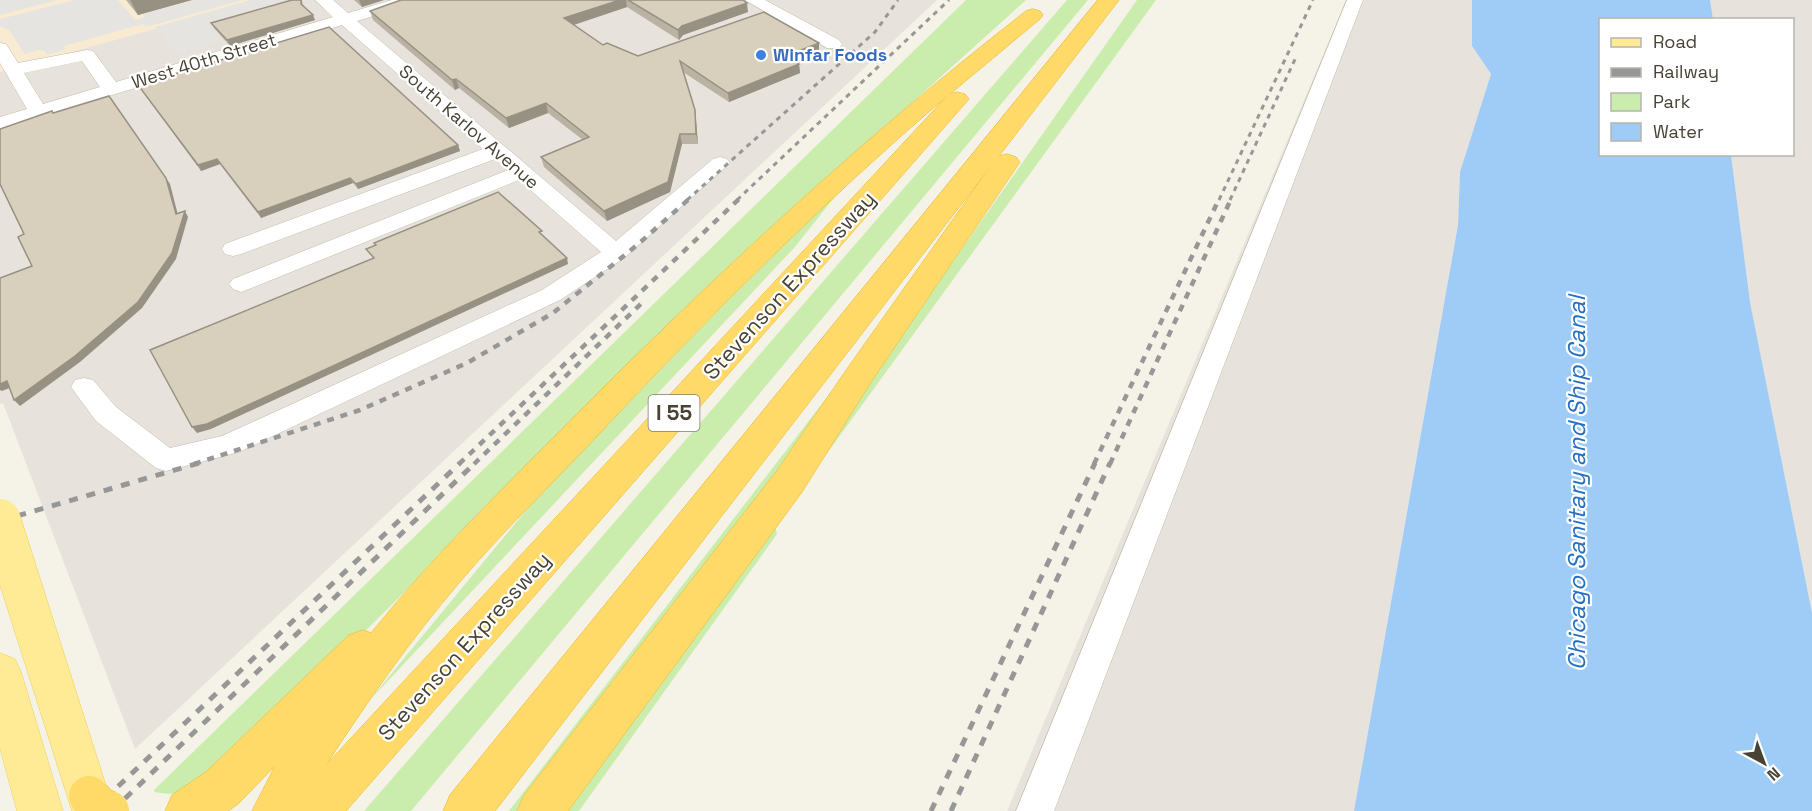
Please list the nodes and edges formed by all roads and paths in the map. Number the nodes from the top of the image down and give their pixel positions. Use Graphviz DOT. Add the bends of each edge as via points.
graph roads {
  1 [pos="323,0"];
  2 [pos="409,0"];
  3 [pos="753,0"];
  4 [pos="1355,0"];
  5 [pos="1105,5"];
  6 [pos="1040,8"];
  7 [pos="772,11"];
  8 [pos="752,18"];
  9 [pos="345,19"];
  10 [pos="833,44"];
  11 [pos="0,48"];
  12 [pos="13,70"];
  13 [pos="111,89"];
  14 [pos="38,111"];
  15 [pos="0,123"];
  16 [pos="497,151"];
  17 [pos="720,163"];
  18 [pos="522,172"];
  19 [pos="233,249"];
  20 [pos="616,253"];
  21 [pos="241,284"];
  22 [pos="84,387"];
  23 [pos="533,481"];
  24 [pos="0,519"];
  25 [pos="0,672"];
  26 [pos="97,806"];
  27 [pos="40,811"];
  28 [pos="188,811"];
  29 [pos="275,811"];
  30 [pos="315,811"];
  31 [pos="466,811"];
  32 [pos="540,811"];
  33 [pos="1035,811"];
  1 -- 9 [label="street, South Karlov Avenue"];
  2 -- 9 [label="street, West 40th Street"];
  3 -- 7 [label="street"];
  4 -- 33 [label="street"];
  5 -- 31 [label="highway"];
  5 -- 32 [label="highway" via="1079,60 789,482"];
  6 -- 23 [label="highway" via="878,144 668,342"];
  6 -- 30 [label="highway, Stevenson Expressway / I 55"];
  7 -- 8 [label="street"];
  7 -- 10 [label="street"];
  9 -- 13 [label="street, West 40th Street"];
  9 -- 16 [label="street, South Karlov Avenue"];
  11 -- 12 [label="street"];
  12 -- 13 [label="street" via="87,55"];
  12 -- 14 [label="street"];
  13 -- 14 [label="street, West 40th Street"];
  14 -- 15 [label="street, West 40th Street"];
  16 -- 18 [label="street, South Karlov Avenue"];
  16 -- 19 [label="street"];
  17 -- 20 [label="street"];
  18 -- 20 [label="street, South Karlov Avenue"];
  18 -- 21 [label="street"];
  20 -- 22 [label="street" via="551,295 229,445 166,460 106,414"];
  23 -- 28 [label="highway" via="222,788"];
  23 -- 29 [label="highway" via="446,572 353,688 290,781"];
  24 -- 26 [label="main road, bridge"];
  25 -- 27 [label="main road"];
}
